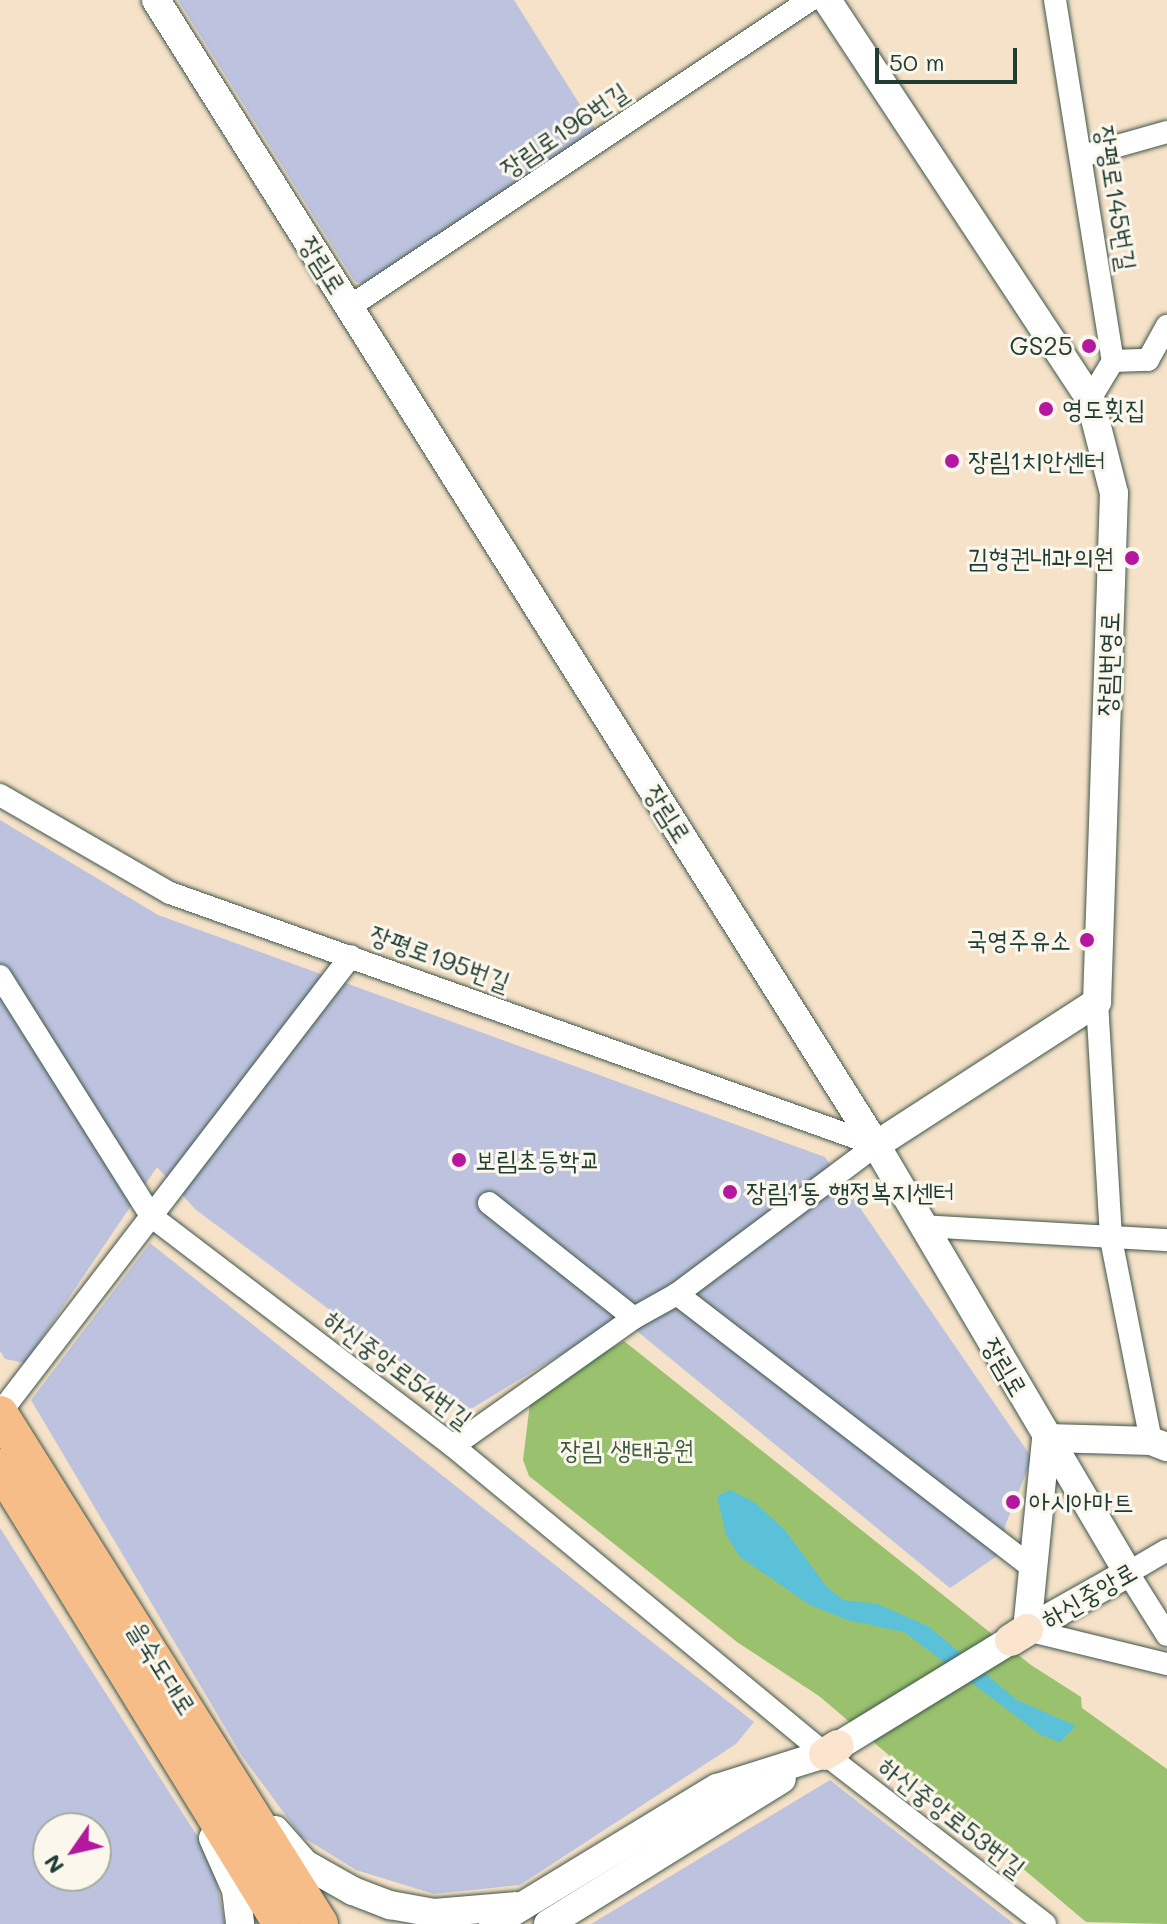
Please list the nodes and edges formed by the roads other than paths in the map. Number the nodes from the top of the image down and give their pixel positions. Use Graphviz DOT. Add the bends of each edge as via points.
graph roads {
  1 [pos="156,0"];
  2 [pos="810,0"];
  3 [pos="827,0"];
  4 [pos="1055,0"];
  5 [pos="1167,132"];
  6 [pos="1082,156"];
  7 [pos="349,307"];
  8 [pos="1167,326"];
  9 [pos="1113,361"];
  10 [pos="1090,399"];
  11 [pos="0,795"];
  12 [pos="351,956"];
  13 [pos="0,976"];
  14 [pos="1097,1002"];
  15 [pos="876,1145"];
  16 [pos="489,1203"];
  17 [pos="151,1216"];
  18 [pos="922,1226"];
  19 [pos="1111,1239"];
  20 [pos="1167,1240"];
  21 [pos="677,1294"];
  22 [pos="634,1318"];
  23 [pos="0,1413"];
  24 [pos="1046,1438"];
  25 [pos="1159,1444"];
  26 [pos="453,1446"];
  27 [pos="0,1467"];
  28 [pos="1167,1550"];
  29 [pos="1033,1568"];
  30 [pos="1128,1573"];
  31 [pos="1019,1635"];
  32 [pos="1167,1635"];
  33 [pos="1167,1664"];
  34 [pos="831,1750"];
  35 [pos="191,1777"];
  36 [pos="235,1788"];
  37 [pos="524,1905"];
  38 [pos="240,1924"];
  39 [pos="281,1924"];
  40 [pos="320,1924"];
  41 [pos="493,1924"];
  42 [pos="549,1924"];
  43 [pos="1045,1924"];
  1 -- 7 [label="street, 장림로"];
  2 -- 7 [label="street, 장림로196번길"];
  3 -- 10 [label="street, 장림번영로"];
  4 -- 6 [label="street, 장평로145번길"];
  5 -- 6 [label="street"];
  6 -- 9 [label="street, 장평로145번길"];
  7 -- 15 [label="street, 장림로"];
  8 -- 9 [label="street" via="1148,360"];
  9 -- 10 [label="street"];
  10 -- 14 [label="street, 장림번영로" via="1114,493"];
  11 -- 12 [label="street, 장평로195번길" via="170,893"];
  12 -- 15 [label="street, 장평로195번길"];
  12 -- 17 [label="street"];
  13 -- 17 [label="street, 하신중앙로54번길"];
  14 -- 15 [label="street"];
  14 -- 19 [label="street"];
  15 -- 18 [label="street, 장림로"];
  15 -- 21 [label="street"];
  16 -- 22 [label="street"];
  17 -- 23 [label="street"];
  17 -- 26 [label="street, 하신중앙로54번길"];
  18 -- 19 [label="street"];
  18 -- 24 [label="street, 장림로"];
  19 -- 20 [label="street"];
  19 -- 25 [label="street"];
  21 -- 22 [label="street"];
  21 -- 29 [label="street"];
  22 -- 26 [label="street"];
  23 -- 36 [label="highway, 을숙도대로"];
  24 -- 25 [label="street"];
  24 -- 29 [label="street"];
  24 -- 30 [label="street, 장림로"];
  26 -- 34 [label="street, 하신중앙로54번길"];
  27 -- 35 [label="highway, 을숙도대로"];
  28 -- 30 [label="street, 하신중앙로"];
  29 -- 31 [label="street"];
  30 -- 31 [label="street, 하신중앙로"];
  30 -- 32 [label="street, 장림로"];
  31 -- 33 [label="street"];
  31 -- 34 [label="street, 하신중앙로"];
  34 -- 37 [label="street" via="717,1788"];
  34 -- 42 [label="street"];
  34 -- 43 [label="street, 하신중앙로53번길"];
  35 -- 38 [label="street" via="236,1890"];
  35 -- 39 [label="highway, 을숙도대로"];
  36 -- 37 [label="street" via="305,1864 353,1891 434,1913"];
  36 -- 40 [label="highway, 을숙도대로"];
  37 -- 41 [label="street"];
}
